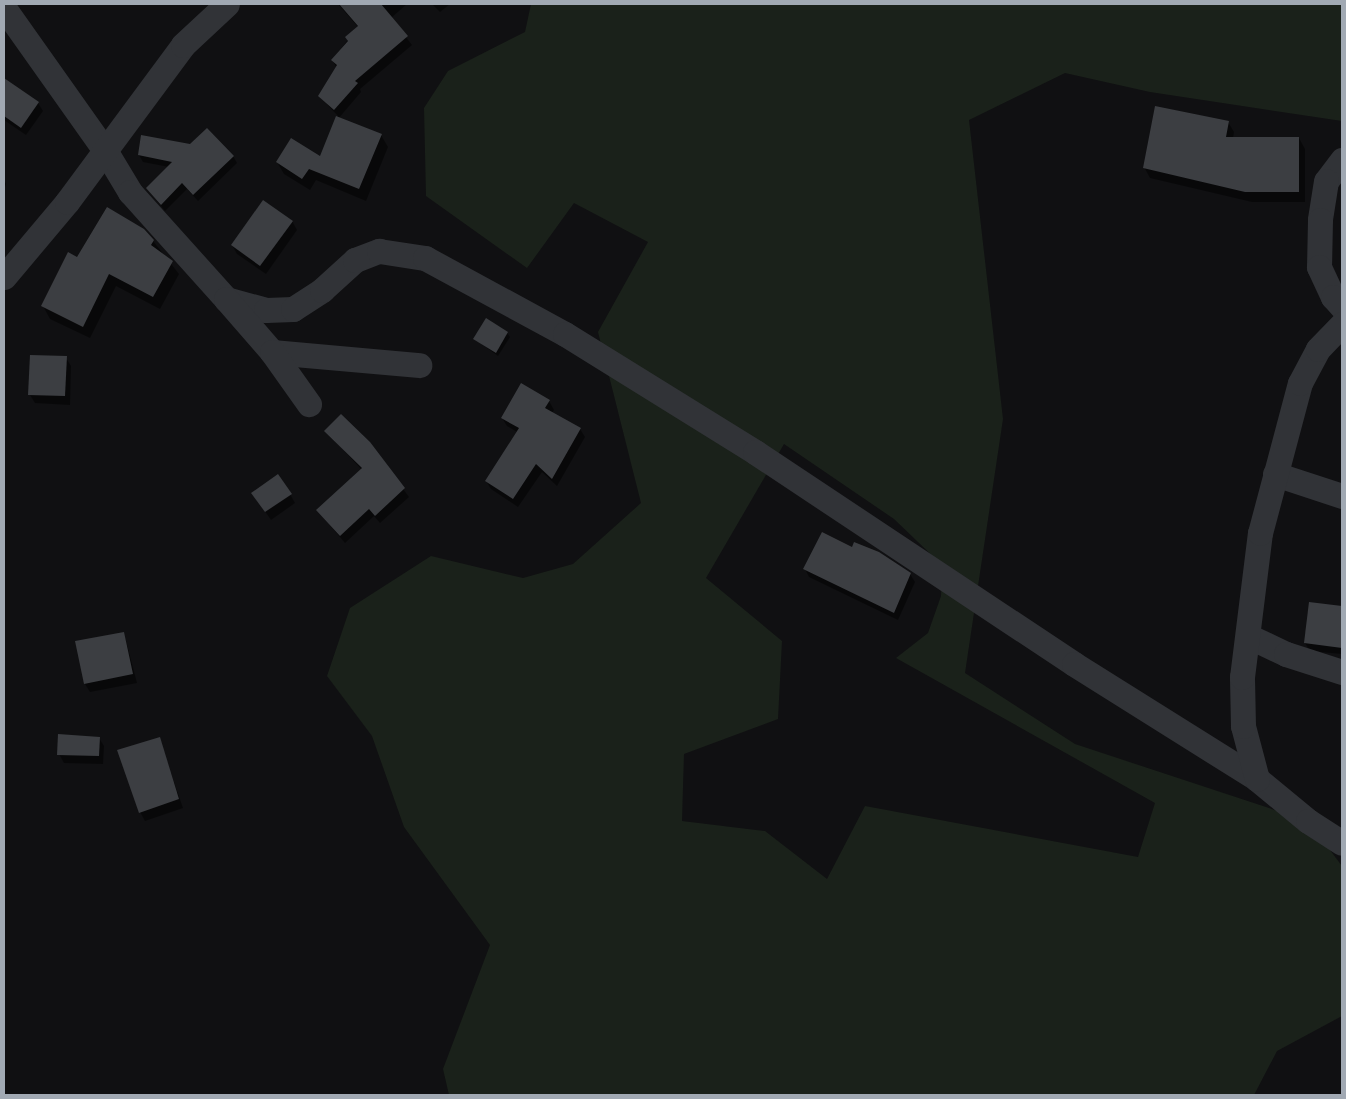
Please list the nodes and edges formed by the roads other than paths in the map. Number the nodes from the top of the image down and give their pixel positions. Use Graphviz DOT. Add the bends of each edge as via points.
graph roads {
  1 [pos="227,4"];
  2 [pos="4,8"];
  3 [pos="106,152"];
  4 [pos="1342,160"];
  5 [pos="4,277"];
  6 [pos="226,299"];
  7 [pos="1342,307"];
  8 [pos="1342,324"];
  9 [pos="272,352"];
  10 [pos="419,365"];
  11 [pos="309,404"];
  12 [pos="1275,474"];
  13 [pos="1342,496"];
  14 [pos="1248,636"];
  15 [pos="1342,672"];
  16 [pos="1257,779"];
  17 [pos="1342,843"];
  1 -- 3 [label="street" via="183,44"];
  2 -- 3 [label="street"];
  3 -- 5 [label="street"];
  3 -- 6 [label="street" via="130,192"];
  4 -- 7 [label="street" via="1326,181 1320,220 1319,267 1333,297"];
  6 -- 9 [label="street"];
  6 -- 16 [label="street" via="266,310 293,309 322,290 355,260 379,251 425,258 565,334 755,452 1074,664"];
  8 -- 12 [label="street" via="1318,349 1300,383"];
  9 -- 10 [label="street"];
  9 -- 11 [label="street"];
  12 -- 13 [label="street"];
  12 -- 14 [label="street" via="1260,533"];
  14 -- 15 [label="street" via="1286,654"];
  14 -- 16 [label="street" via="1242,677 1243,726"];
  16 -- 17 [label="street" via="1308,821"];
}
